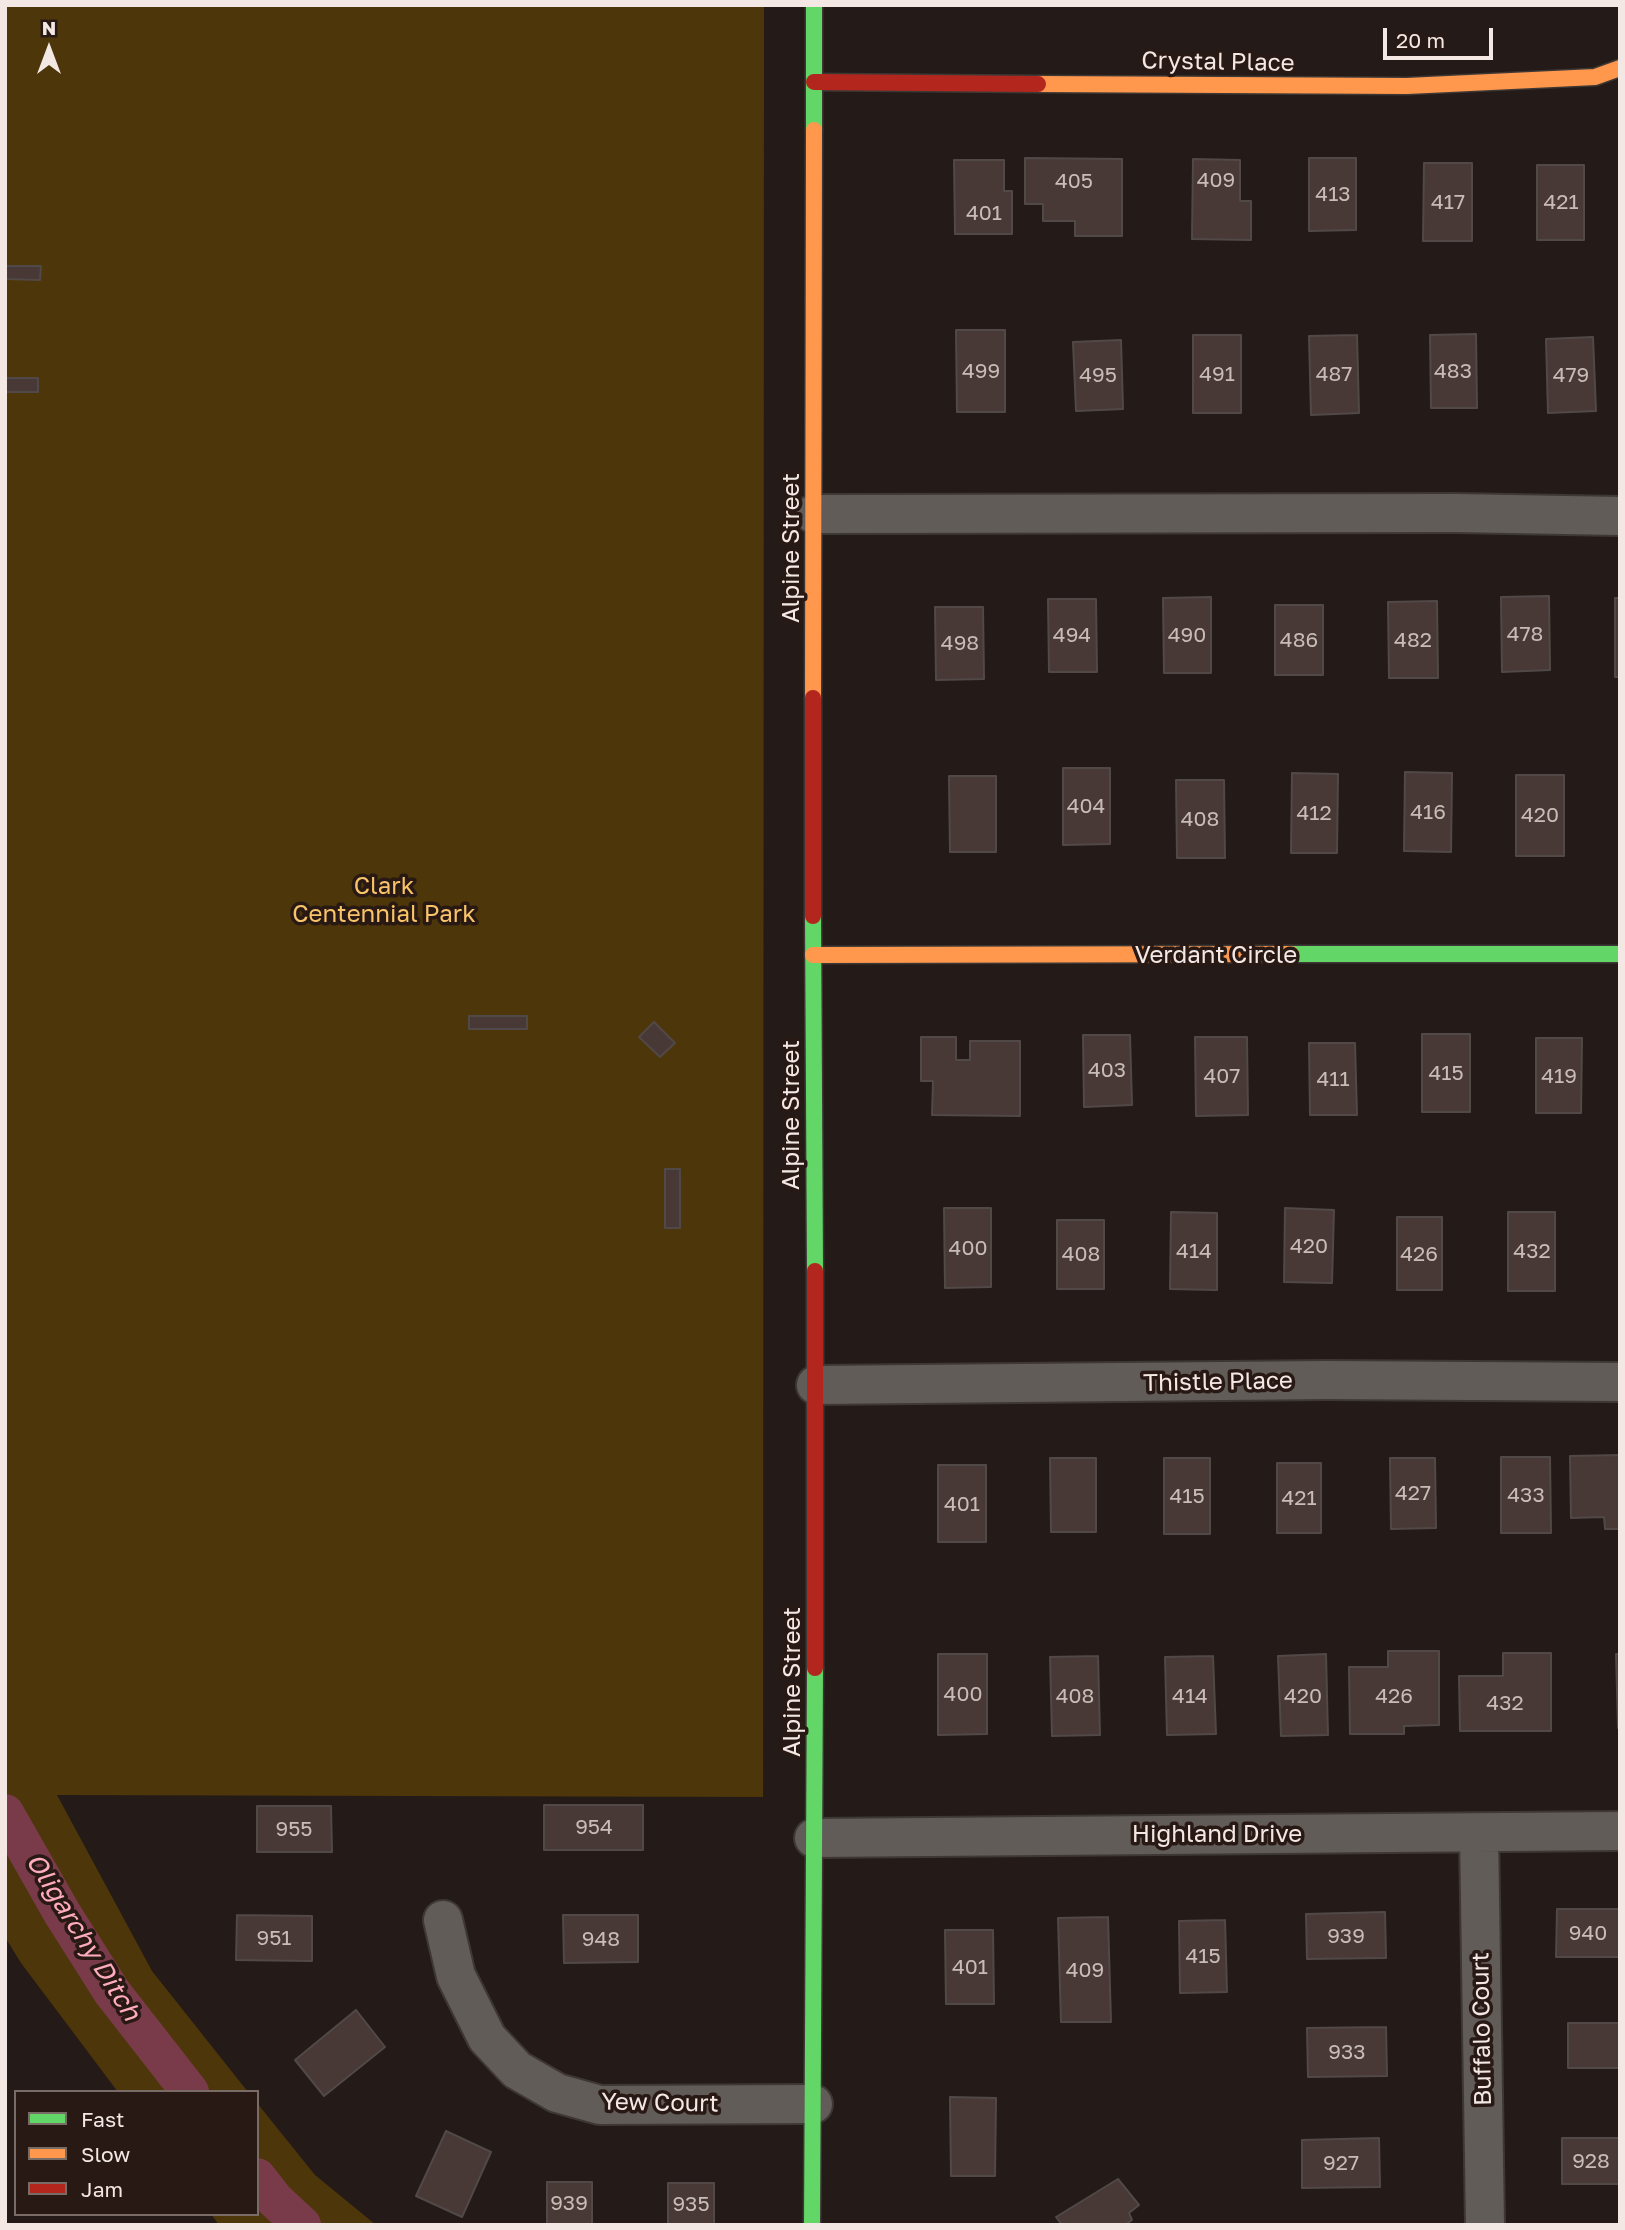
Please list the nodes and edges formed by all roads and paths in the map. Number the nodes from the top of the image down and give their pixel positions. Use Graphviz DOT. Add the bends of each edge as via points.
graph roads {
  1 [pos="814,5"];
  2 [pos="1620,68"];
  3 [pos="814,82"];
  4 [pos="814,514"];
  5 [pos="1620,516"];
  6 [pos="1620,954"];
  7 [pos="813,956"];
  8 [pos="1620,1382"];
  9 [pos="816,1385"];
  10 [pos="1620,1831"];
  11 [pos="1479,1833"];
  12 [pos="814,1838"];
  13 [pos="443,1920"];
  14 [pos="813,2104"];
  15 [pos="813,2225"];
  16 [pos="1485,2225"];
  1 -- 3 [label="street, Alpine Street"];
  2 -- 3 [label="street, Crystal Place" via="1595,77 1408,86"];
  3 -- 4 [label="street, Alpine Street"];
  4 -- 5 [label="street"];
  4 -- 7 [label="street, Alpine Street"];
  6 -- 7 [label="street, Verdant Circle"];
  7 -- 9 [label="street, Alpine Street"];
  8 -- 9 [label="street, Thistle Place"];
  9 -- 12 [label="street, Alpine Street"];
  10 -- 11 [label="street, Highland Drive"];
  11 -- 12 [label="street, Highland Drive"];
  11 -- 16 [label="street, Buffalo Court"];
  12 -- 14 [label="street, Alpine Street"];
  13 -- 14 [label="street, Yew Court" via="456,1976 487,2038 517,2070 557,2093 600,2105"];
  14 -- 15 [label="street, Alpine Street"];
}
